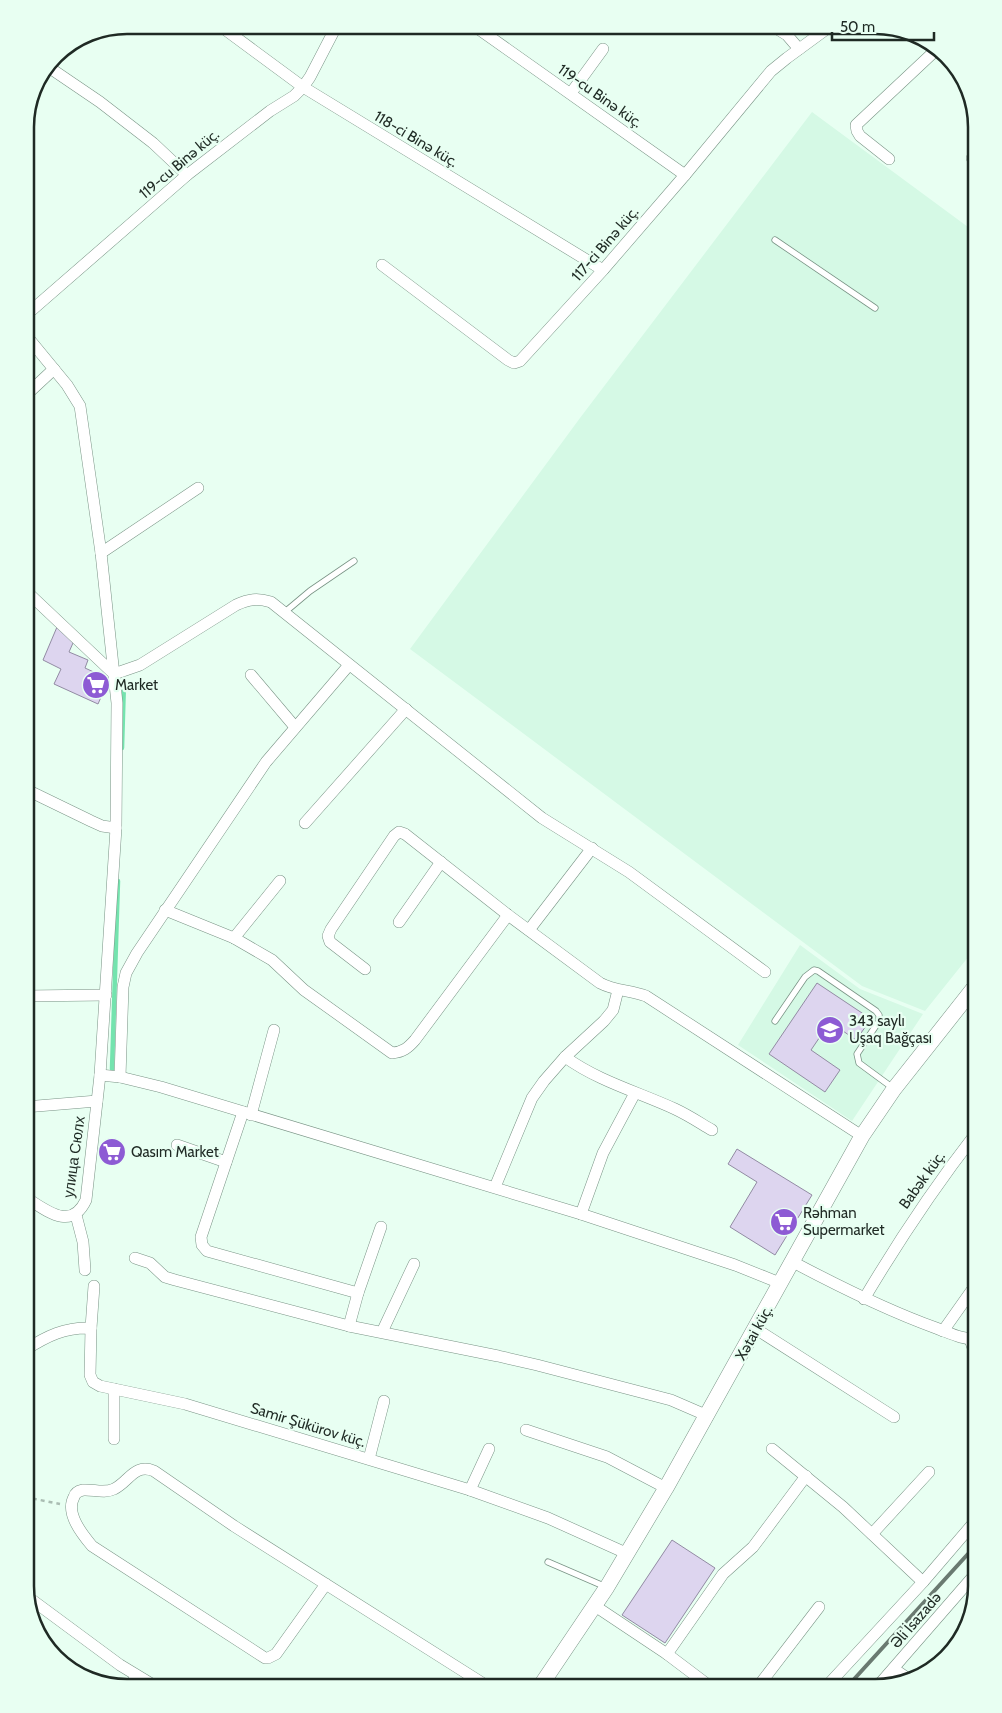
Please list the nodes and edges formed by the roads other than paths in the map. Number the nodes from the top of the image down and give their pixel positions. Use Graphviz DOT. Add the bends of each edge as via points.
graph roads {
  1 [pos="231,34"];
  2 [pos="332,34"];
  3 [pos="486,34"];
  4 [pos="785,34"];
  5 [pos="820,34"];
  6 [pos="603,48"];
  7 [pos="799,49"];
  8 [pos="932,54"];
  9 [pos="53,70"];
  10 [pos="303,87"];
  11 [pos="571,93"];
  12 [pos="889,159"];
  13 [pos="187,175"];
  14 [pos="685,175"];
  15 [pos="775,240"];
  16 [pos="382,264"];
  17 [pos="604,270"];
  18 [pos="34,308"];
  19 [pos="875,308"];
  20 [pos="34,347"];
  21 [pos="54,369"];
  22 [pos="34,388"];
  23 [pos="198,488"];
  24 [pos="101,553"];
  25 [pos="354,561"];
  26 [pos="34,598"];
  27 [pos="285,612"];
  28 [pos="349,665"];
  29 [pos="114,674"];
  30 [pos="251,675"];
  31 [pos="406,709"];
  32 [pos="295,728"];
  33 [pos="34,793"];
  34 [pos="305,823"];
  35 [pos="116,828"];
  36 [pos="592,848"];
  37 [pos="441,862"];
  38 [pos="280,881"];
  39 [pos="165,910"];
  40 [pos="508,915"];
  41 [pos="399,922"];
  42 [pos="528,930"];
  43 [pos="234,938"];
  44 [pos="365,969"];
  45 [pos="765,972"];
  46 [pos="618,990"];
  47 [pos="106,995"];
  48 [pos="968,995"];
  49 [pos="34,996"];
  50 [pos="775,1020"];
  51 [pos="274,1030"];
  52 [pos="565,1057"];
  53 [pos="100,1075"];
  54 [pos="120,1077"];
  55 [pos="894,1089"];
  56 [pos="635,1093"];
  57 [pos="97,1101"];
  58 [pos="34,1106"];
  59 [pos="247,1114"];
  60 [pos="712,1130"];
  61 [pos="862,1136"];
  62 [pos="968,1144"];
  63 [pos="177,1145"];
  64 [pos="226,1162"];
  65 [pos="495,1188"];
  66 [pos="34,1202"];
  67 [pos="581,1214"];
  68 [pos="76,1215"];
  69 [pos="381,1227"];
  70 [pos="135,1258"];
  71 [pos="793,1262"];
  72 [pos="414,1264"];
  73 [pos="85,1270"];
  74 [pos="780,1283"];
  75 [pos="94,1286"];
  76 [pos="358,1293"];
  77 [pos="968,1296"];
  78 [pos="864,1299"];
  79 [pos="349,1326"];
  80 [pos="91,1328"];
  81 [pos="756,1329"];
  82 [pos="943,1331"];
  83 [pos="382,1332"];
  84 [pos="968,1339"];
  85 [pos="34,1345"];
  86 [pos="114,1388"];
  87 [pos="384,1401"];
  88 [pos="708,1416"];
  89 [pos="894,1417"];
  90 [pos="526,1430"];
  91 [pos="114,1439"];
  92 [pos="489,1449"];
  93 [pos="772,1449"];
  94 [pos="369,1459"];
  95 [pos="929,1472"];
  96 [pos="806,1476"];
  97 [pos="666,1488"];
  98 [pos="470,1490"];
  99 [pos="968,1529"];
  100 [pos="872,1534"];
  101 [pos="628,1554"];
  102 [pos="548,1562"];
  103 [pos="922,1582"];
  104 [pos="968,1583"];
  105 [pos="326,1584"];
  106 [pos="607,1587"];
  107 [pos="36,1603"];
  108 [pos="595,1606"];
  109 [pos="819,1606"];
  110 [pos="667,1654"];
  111 [pos="894,1669"];
  112 [pos="135,1675"];
  113 [pos="902,1675"];
  114 [pos="885,1678"];
  115 [pos="135,1679"];
  116 [pos="142,1679"];
  117 [pos="476,1679"];
  118 [pos="545,1679"];
  119 [pos="700,1679"];
  120 [pos="764,1679"];
  121 [pos="833,1679"];
  1 -- 10 [label="street, 118-ci Binə küç."];
  2 -- 10 [label="street, 119-cu Binə küç."];
  3 -- 11 [label="street, 119-cu Binə küç."];
  4 -- 7 [label="street"];
  5 -- 7 [label="street, 117-ci Binə küç."];
  6 -- 11 [label="street"];
  7 -- 14 [label="street, 117-ci Binə küç." via="771,71"];
  8 -- 12 [label="street" via="856,125 860,136"];
  9 -- 13 [label="street" via="131,125"];
  10 -- 13 [label="street, 119-cu Binə küç."];
  10 -- 17 [label="street, 118-ci Binə küç."];
  11 -- 14 [label="street, 119-cu Binə küç."];
  13 -- 18 [label="street, 119-cu Binə küç."];
  14 -- 17 [label="street, 117-ci Binə küç."];
  15 -- 19 [label="lane"];
  16 -- 17 [label="street, 117-ci Binə küç." via="514,363 527,356"];
  20 -- 21 [label="street, улица Сюлх"];
  21 -- 22 [label="street"];
  21 -- 24 [label="street, улица Сюлх" via="80,406"];
  23 -- 24 [label="street"];
  24 -- 29 [label="street, улица Сюлх"];
  25 -- 27 [label="lane"];
  26 -- 29 [label="street"];
  27 -- 28 [label="street"];
  27 -- 29 [label="street" via="271,602 250,599 140,665"];
  28 -- 31 [label="street"];
  28 -- 32 [label="street"];
  29 -- 35 [label="street, улица Сюлх" via="117,703"];
  30 -- 32 [label="street"];
  31 -- 34 [label="street"];
  31 -- 36 [label="street" via="542,818"];
  32 -- 39 [label="street" via="246,789"];
  33 -- 35 [label="street" via="102,826"];
  35 -- 47 [label="street, улица Сюлх"];
  36 -- 42 [label="street"];
  36 -- 45 [label="street"];
  37 -- 40 [label="street"];
  37 -- 41 [label="street"];
  37 -- 44 [label="street" via="405,834 399,832 394,836 328,936 330,942"];
  38 -- 43 [label="street"];
  39 -- 43 [label="street"];
  39 -- 54 [label="street" via="126,973"];
  40 -- 42 [label="street"];
  40 -- 43 [label="street" via="415,1040 407,1049 392,1053 304,990 280,966"];
  42 -- 46 [label="street" via="600,983"];
  46 -- 52 [label="street" via="612,1010 604,1021"];
  46 -- 61 [label="street" via="646,996"];
  47 -- 49 [label="street"];
  47 -- 53 [label="street, улица Сюлх"];
  48 -- 55 [label="street, Xətai küç."];
  50 -- 55 [label="lane" via="805,977 814,970 818,971 879,1015 880,1022 857,1058 859,1063"];
  51 -- 59 [label="street"];
  52 -- 56 [label="street"];
  52 -- 65 [label="street" via="532,1098"];
  53 -- 54 [label="street"];
  53 -- 57 [label="street, улица Сюлх"];
  54 -- 59 [label="street"];
  55 -- 61 [label="street, Xətai küç."];
  56 -- 60 [label="street" via="675,1109"];
  56 -- 67 [label="street" via="603,1152"];
  57 -- 58 [label="street"];
  57 -- 68 [label="street, улица Сюлх" via="86,1200"];
  59 -- 64 [label="street"];
  59 -- 65 [label="street"];
  61 -- 71 [label="street, Xətai küç."];
  62 -- 78 [label="street, Babək küç." via="910,1222"];
  63 -- 64 [label="street"];
  64 -- 76 [label="street" via="201,1237 207,1251"];
  65 -- 67 [label="street"];
  66 -- 68 [label="street, улица Сюлх" via="57,1216"];
  67 -- 74 [label="street" via="736,1265"];
  68 -- 73 [label="street" via="83,1242"];
  69 -- 76 [label="street"];
  70 -- 79 [label="street" via="150,1263 165,1277"];
  71 -- 74 [label="street, Xətai küç."];
  71 -- 78 [label="street"];
  72 -- 83 [label="street"];
  74 -- 81 [label="street, Xətai küç."];
  75 -- 80 [label="street"];
  76 -- 79 [label="street"];
  77 -- 82 [label="street"];
  78 -- 82 [label="street"];
  79 -- 83 [label="street"];
  80 -- 85 [label="street" via="63,1330"];
  80 -- 86 [label="street, Samir Şükürov küç." via="90,1375 93,1382"];
  81 -- 88 [label="street, Xətai küç."];
  81 -- 89 [label="street"];
  82 -- 84 [label="street"];
  83 -- 88 [label="street" via="537,1365 671,1400"];
  86 -- 91 [label="street"];
  86 -- 94 [label="street, Samir Şükürov küç." via="185,1404"];
  87 -- 94 [label="street"];
  88 -- 97 [label="street, Xətai küç."];
  90 -- 97 [label="street" via="606,1457"];
  92 -- 98 [label="street"];
  93 -- 96 [label="street"];
  94 -- 98 [label="street, Samir Şükürov küç."];
  95 -- 100 [label="street"];
  96 -- 100 [label="street"];
  96 -- 110 [label="street" via="753,1547 723,1574"];
  97 -- 101 [label="street, Xətai küç."];
  98 -- 101 [label="street, Samir Şükürov küç." via="548,1518"];
  99 -- 103 [label="street"];
  100 -- 103 [label="street"];
  101 -- 106 [label="street, Xətai küç."];
  102 -- 106 [label="lane"];
  103 -- 121 [label="street"];
  104 -- 111 [label="street, Əli İsazadə"];
  105 -- 105 [label="street" via="276,1654 265,1658 92,1546 80,1531 71,1506 73,1498 82,1490 112,1490 146,1468"];
  105 -- 117 [label="street"];
  106 -- 108 [label="street, Xətai küç."];
  107 -- 112 [label="street"];
  108 -- 110 [label="street"];
  108 -- 118 [label="street, Xətai küç."];
  109 -- 120 [label="street"];
  110 -- 119 [label="street"];
  111 -- 113 [label="street"];
  111 -- 114 [label="street, Əli İsazadə"];
  112 -- 115 [label="street"];
  112 -- 116 [label="street"];
}
